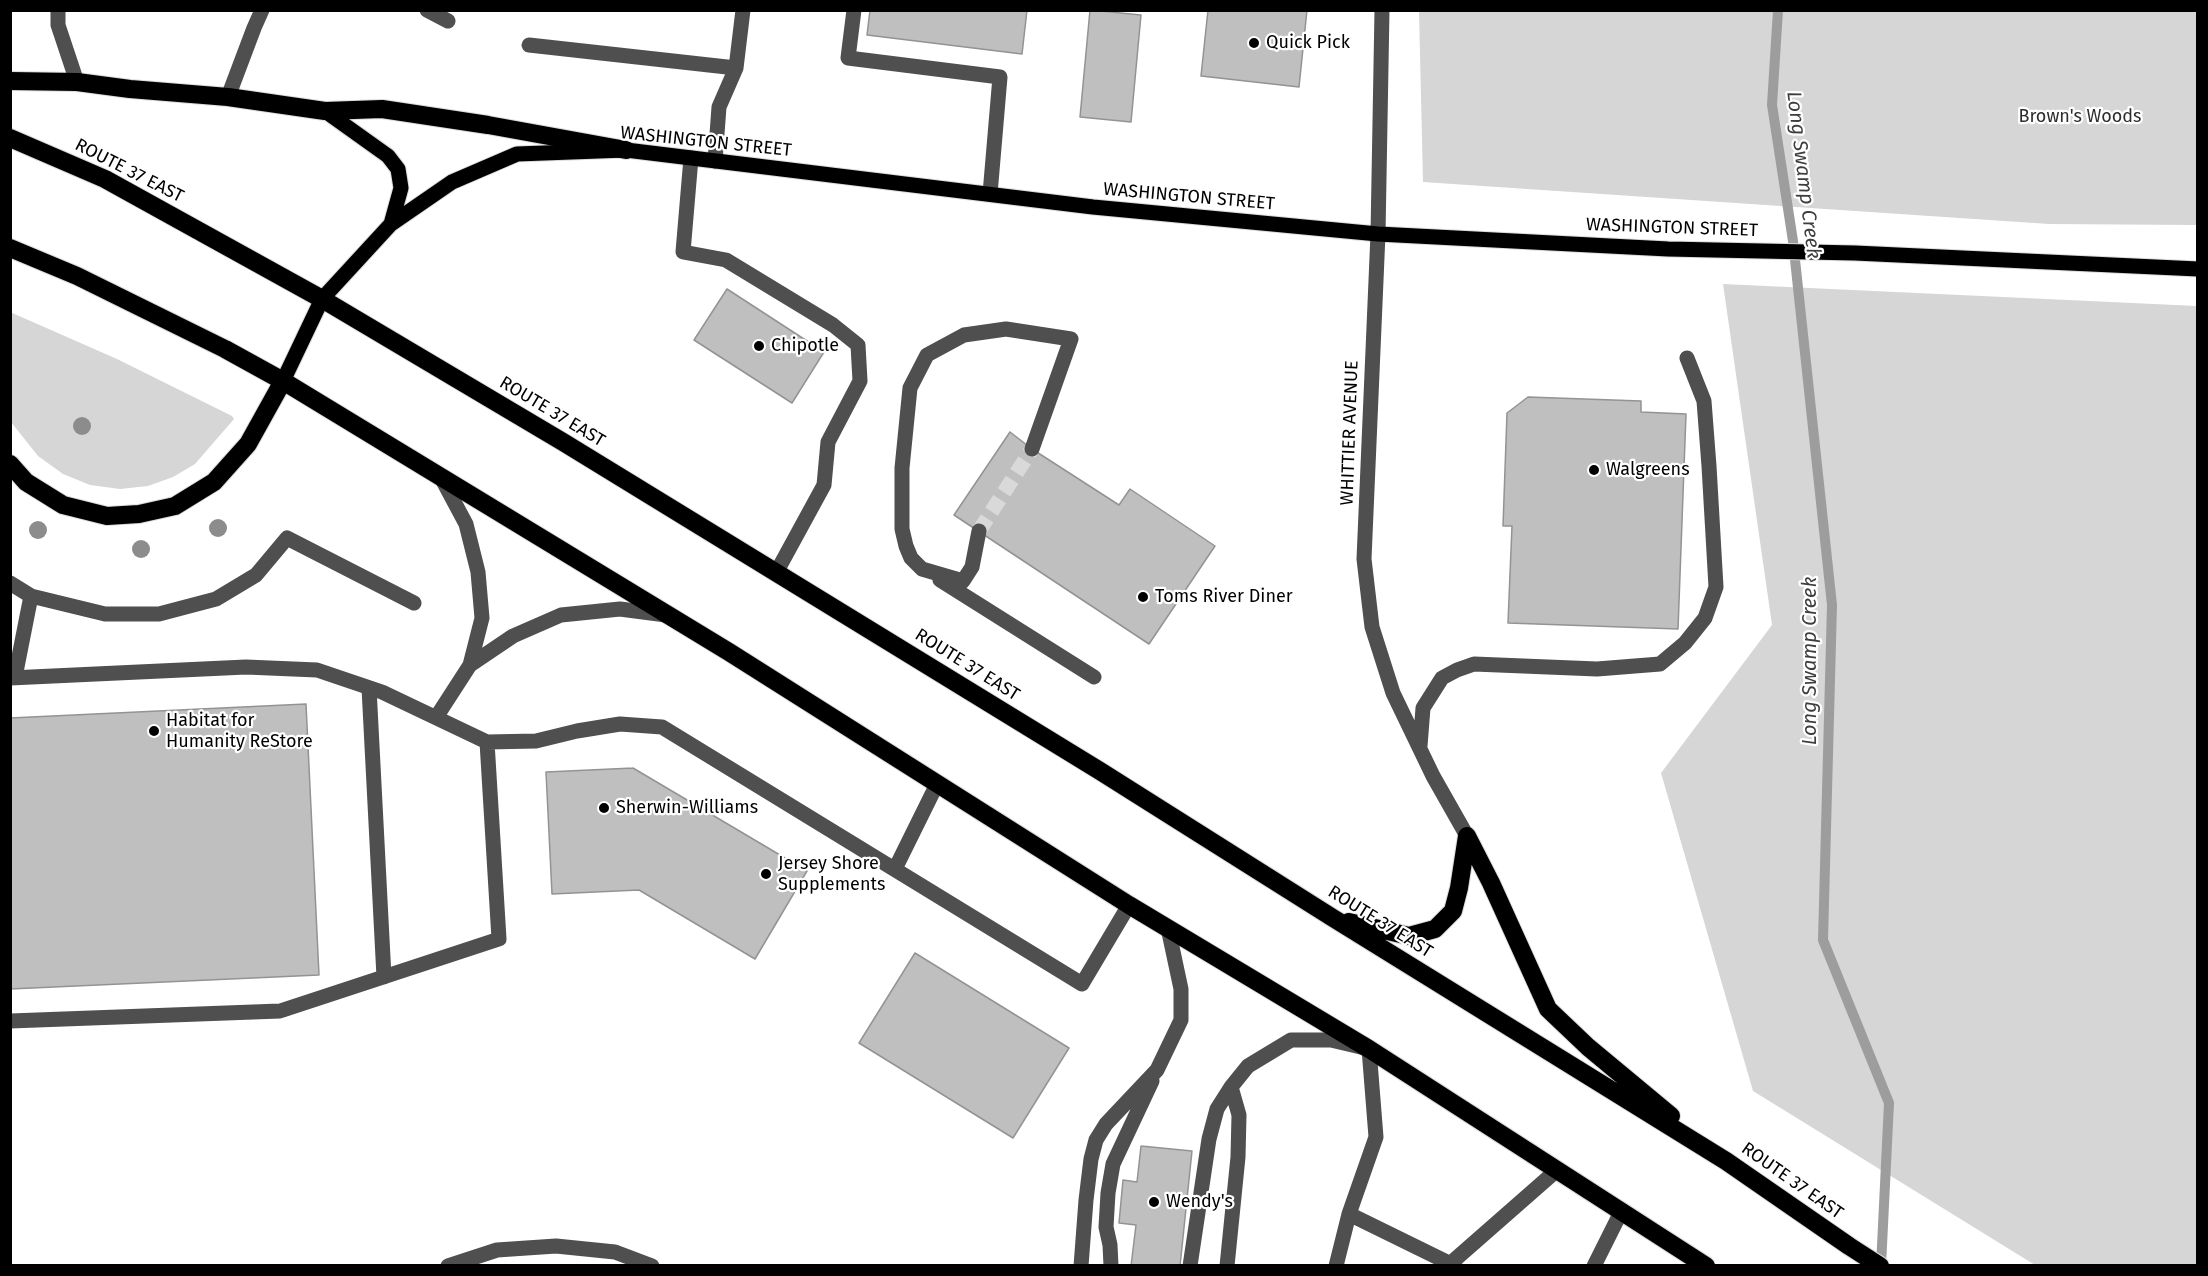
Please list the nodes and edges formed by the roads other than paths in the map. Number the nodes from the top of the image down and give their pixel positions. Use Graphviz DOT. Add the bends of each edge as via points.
graph roads {
  1 [pos="58,10"];
  2 [pos="262,10"];
  3 [pos="427,10"];
  4 [pos="743,10"];
  5 [pos="854,10"];
  6 [pos="1382,10"];
  7 [pos="448,21"];
  8 [pos="529,45"];
  9 [pos="736,68"];
  10 [pos="10,81"];
  11 [pos="77,82"];
  12 [pos="228,97"];
  13 [pos="325,111"];
  14 [pos="10,138"];
  15 [pos="626,150"];
  16 [pos="691,158"];
  17 [pos="715,161"];
  18 [pos="990,194"];
  19 [pos="391,224"];
  20 [pos="1378,234"];
  21 [pos="10,248"];
  22 [pos="2198,269"];
  23 [pos="322,299"];
  24 [pos="1687,358"];
  25 [pos="283,381"];
  26 [pos="1032,449"];
  27 [pos="10,464"];
  28 [pos="443,481"];
  29 [pos="979,531"];
  30 [pos="922,569"];
  31 [pos="776,573"];
  32 [pos="10,583"];
  33 [pos="31,596"];
  34 [pos="414,603"];
  35 [pos="666,615"];
  36 [pos="470,665"];
  37 [pos="1094,677"];
  38 [pos="13,678"];
  39 [pos="369,688"];
  40 [pos="438,716"];
  41 [pos="487,742"];
  42 [pos="1420,749"];
  43 [pos="937,784"];
  44 [pos="1467,836"];
  45 [pos="895,869"];
  46 [pos="1129,905"];
  47 [pos="1333,918"];
  48 [pos="1168,928"];
  49 [pos="384,977"];
  50 [pos="10,1021"];
  51 [pos="1369,1049"];
  52 [pos="1156,1070"];
  53 [pos="1231,1087"];
  54 [pos="1726,1161"];
  55 [pos="1557,1170"];
  56 [pos="1621,1212"];
  57 [pos="1349,1214"];
  58 [pos="1453,1264"];
  59 [pos="448,1266"];
  60 [pos="652,1266"];
  61 [pos="1081,1266"];
  62 [pos="1110,1266"];
  63 [pos="1190,1266"];
  64 [pos="1227,1266"];
  65 [pos="1336,1266"];
  66 [pos="1594,1266"];
  67 [pos="1706,1266"];
  68 [pos="1880,1266"];
  1 -- 11 [label="street" via="58,25"];
  2 -- 12 [label="street"];
  3 -- 7 [label="street"];
  4 -- 9 [label="street"];
  5 -- 18 [label="street" via="848,58 1000,77"];
  6 -- 20 [label="street, WHITTIER AVENUE"];
  8 -- 9 [label="street"];
  9 -- 17 [label="street" via="719,107"];
  10 -- 11 [label="highway"];
  11 -- 12 [label="highway"];
  12 -- 13 [label="highway"];
  13 -- 15 [label="highway" via="382,109"];
  13 -- 19 [label="main road" via="388,156 399,169 401,188"];
  14 -- 23 [label="highway, ROUTE 37 EAST" via="105,179"];
  15 -- 16 [label="main road, WASHINGTON STREET"];
  15 -- 19 [label="main road, WASHINGTON STREET" via="517,154 452,182"];
  16 -- 17 [label="main road, WASHINGTON STREET"];
  16 -- 31 [label="street" via="683,252 726,260 833,325 858,345 860,381 828,442 824,485"];
  17 -- 18 [label="main road, WASHINGTON STREET"];
  18 -- 20 [label="main road, WASHINGTON STREET"];
  19 -- 23 [label="main road, WASHINGTON STREET"];
  20 -- 22 [label="main road, WASHINGTON STREET"];
  20 -- 42 [label="street, WHITTIER AVENUE" via="1364,559 1372,627 1393,693"];
  21 -- 25 [label="highway" via="77,276"];
  23 -- 25 [label="main road, WASHINGTON STREET"];
  23 -- 31 [label="highway, ROUTE 37 EAST"];
  24 -- 42 [label="street" via="1704,401 1709,466 1716,587 1705,618 1685,643 1660,664 1597,669 1474,664 1457,670 1442,678 1423,708"];
  25 -- 27 [label="highway" via="248,444 214,482 175,506 107,516 63,505 26,482"];
  25 -- 28 [label="highway"];
  26 -- 30 [label="street" via="1071,339 1006,329 964,335 927,355 910,388 902,468 902,529 911,558"];
  28 -- 35 [label="highway"];
  28 -- 36 [label="street" via="466,524 478,572 482,618"];
  29 -- 30 [label="street" via="972,567 963,581"];
  30 -- 37 [label="street"];
  31 -- 47 [label="highway, ROUTE 37 EAST"];
  32 -- 33 [label="street"];
  33 -- 34 [label="street" via="105,615 159,614 216,599 256,575 287,538"];
  33 -- 38 [label="street"];
  35 -- 36 [label="street" via="620,609 561,615 513,636"];
  35 -- 43 [label="highway"];
  36 -- 40 [label="street"];
  38 -- 39 [label="street" via="258,667 316,670"];
  39 -- 40 [label="street"];
  39 -- 49 [label="street"];
  40 -- 41 [label="street"];
  41 -- 45 [label="street" via="536,741 620,724 662,727"];
  41 -- 49 [label="street" via="499,939"];
  42 -- 44 [label="street, WHITTIER AVENUE"];
  43 -- 45 [label="street"];
  43 -- 46 [label="highway"];
  44 -- 47 [label="highway" via="1453,911 1435,929 1408,936"];
  44 -- 54 [label="highway" via="1548,1009"];
  45 -- 46 [label="street" via="1082,984"];
  46 -- 48 [label="highway"];
  47 -- 54 [label="highway, ROUTE 37 EAST"];
  48 -- 51 [label="highway"];
  48 -- 52 [label="street" via="1181,989 1181,1020"];
  49 -- 50 [label="street" via="280,1011"];
  51 -- 53 [label="street" via="1330,1040 1291,1040 1248,1066"];
  51 -- 55 [label="highway"];
  51 -- 57 [label="street" via="1376,1137"];
  52 -- 61 [label="street" via="1096,1140"];
  52 -- 62 [label="street" via="1113,1164 1106,1227"];
  53 -- 63 [label="street" via="1217,1109 1209,1139"];
  53 -- 64 [label="street" via="1239,1115"];
  54 -- 68 [label="highway, ROUTE 37 EAST"];
  55 -- 56 [label="highway"];
  55 -- 58 [label="street"];
  56 -- 66 [label="street"];
  56 -- 67 [label="highway"];
  57 -- 58 [label="street"];
  57 -- 65 [label="street"];
  59 -- 60 [label="street" via="497,1250 556,1246 615,1252"];
}
